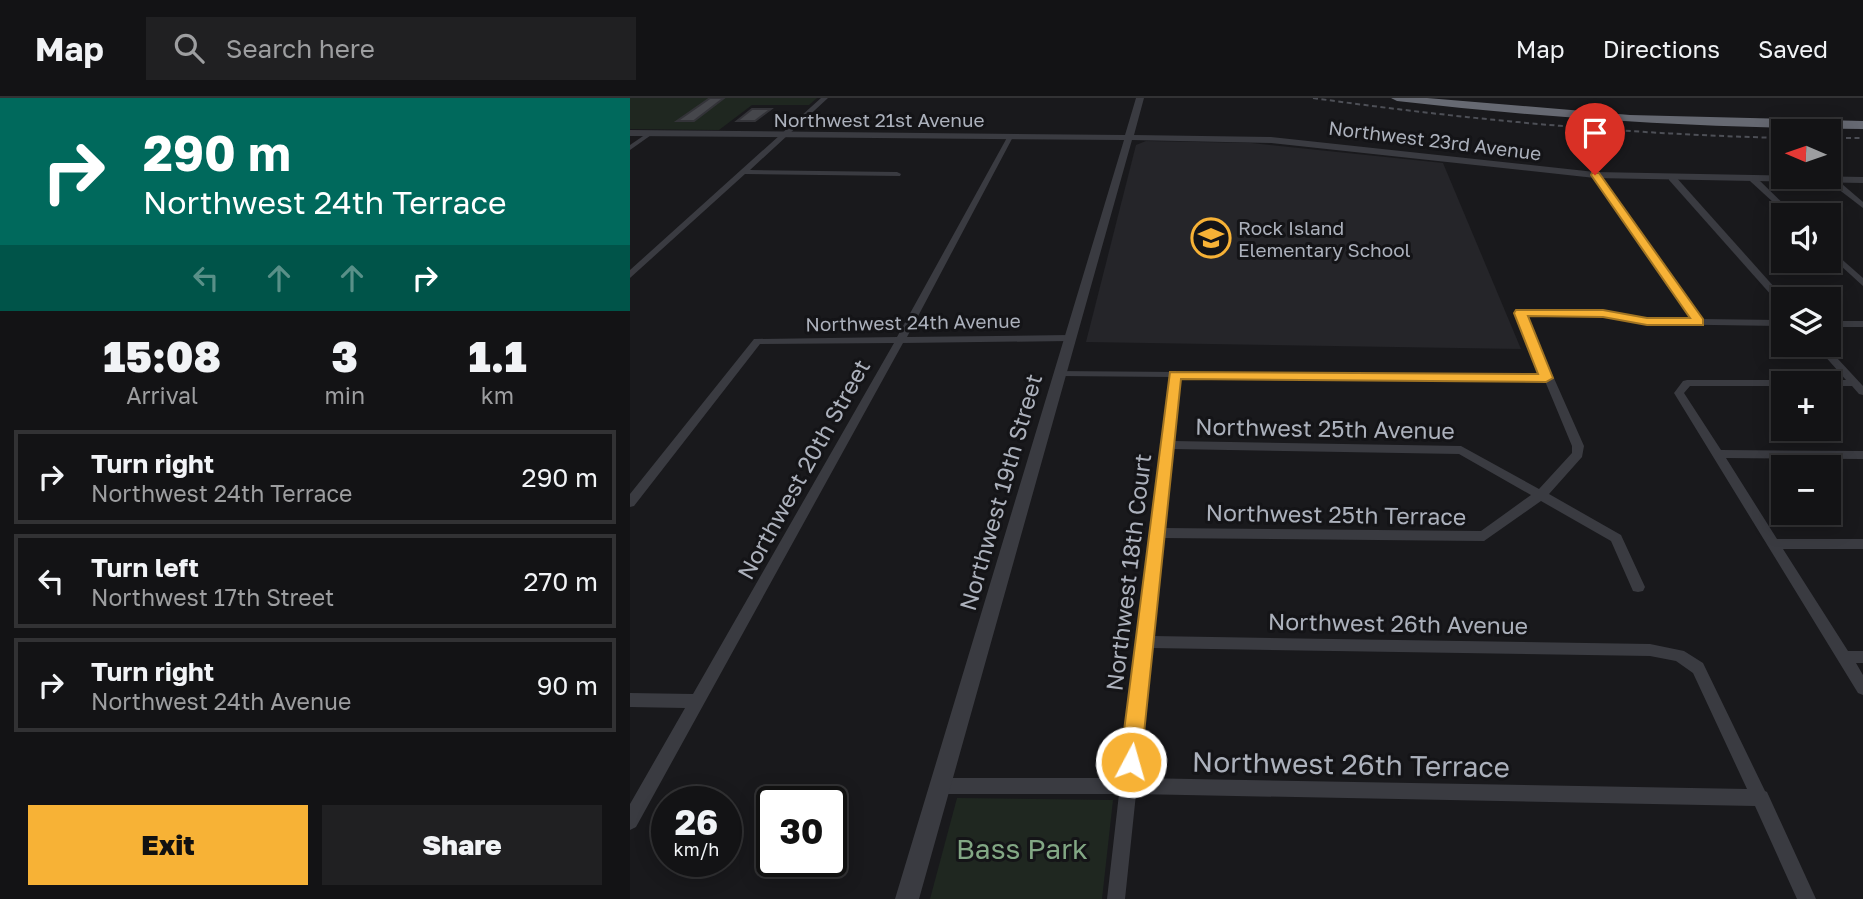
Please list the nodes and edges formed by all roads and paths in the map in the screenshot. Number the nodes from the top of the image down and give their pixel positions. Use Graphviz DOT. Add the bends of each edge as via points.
graph roads {
  1 [pos="825,98"];
  2 [pos="1140,98"];
  3 [pos="1397,98"];
  4 [pos="1435,98"];
  5 [pos="1475,98"];
  6 [pos="1661,108"];
  7 [pos="1533,112"];
  8 [pos="1628,114"];
  9 [pos="1743,114"];
  10 [pos="1863,120"];
  11 [pos="630,133"];
  12 [pos="652,133"];
  13 [pos="787,135"];
  14 [pos="1011,135"];
  15 [pos="1129,137"];
  16 [pos="630,148"];
  17 [pos="745,172"];
  18 [pos="897,174"];
  19 [pos="1595,175"];
  20 [pos="1672,178"];
  21 [pos="1753,179"];
  22 [pos="1771,179"];
  23 [pos="1841,180"];
  24 [pos="1863,180"];
  25 [pos="1841,188"];
  26 [pos="1778,203"];
  27 [pos="1863,206"];
  28 [pos="1841,262"];
  29 [pos="630,275"];
  30 [pos="1863,283"];
  31 [pos="1771,289"];
  32 [pos="1699,322"];
  33 [pos="1771,323"];
  34 [pos="1841,324"];
  35 [pos="1863,324"];
  36 [pos="1069,338"];
  37 [pos="900,339"];
  38 [pos="757,341"];
  39 [pos="1832,357"];
  40 [pos="1060,373"];
  41 [pos="1175,375"];
  42 [pos="1546,378"];
  43 [pos="1855,383"];
  44 [pos="1863,392"];
  45 [pos="1167,445"];
  46 [pos="1717,454"];
  47 [pos="1863,455"];
  48 [pos="1542,494"];
  49 [pos="630,503"];
  50 [pos="1158,533"];
  51 [pos="1773,544"];
  52 [pos="1863,544"];
  53 [pos="1638,587"];
  54 [pos="1144,642"];
  55 [pos="1844,657"];
  56 [pos="1863,657"];
  57 [pos="1863,688"];
  58 [pos="630,700"];
  59 [pos="696,701"];
  60 [pos="941,786"];
  61 [pos="1128,786"];
  62 [pos="1761,798"];
  63 [pos="630,821"];
  64 [pos="907,899"];
  65 [pos="1116,899"];
  66 [pos="1807,899"];
  1 -- 13 [label="street"];
  2 -- 15 [label="street, Northwest 19th Street"];
  3 -- 7 [label="highway"];
  4 -- 8 [label="highway"];
  5 -- 9 [label="highway"];
  6 -- 9 [label="highway"];
  7 -- 8 [label="highway"];
  7 -- 10 [label="highway" via="1696,122"];
  8 -- 10 [label="highway"];
  9 -- 10 [label="highway"];
  11 -- 12 [label="street, Northwest 21st Avenue"];
  12 -- 13 [label="street, Northwest 21st Avenue"];
  12 -- 16 [label="street"];
  13 -- 14 [label="street, Northwest 21st Avenue"];
  13 -- 17 [label="street"];
  14 -- 15 [label="street, Northwest 21st Avenue"];
  14 -- 37 [label="street, Northwest 20th Street"];
  15 -- 19 [label="street, Northwest 23rd Avenue" via="1317,144"];
  15 -- 36 [label="street, Northwest 19th Street"];
  17 -- 18 [label="street"];
  17 -- 29 [label="street"];
  19 -- 20 [label="street, Northwest 23rd Avenue"];
  19 -- 32 [label="street"];
  20 -- 21 [label="street, Northwest 23rd Avenue"];
  20 -- 31 [label="street"];
  21 -- 22 [label="street, Northwest 23rd Avenue"];
  21 -- 26 [label="street"];
  23 -- 24 [label="street, Northwest 23rd Avenue"];
  25 -- 27 [label="street"];
  28 -- 30 [label="street"];
  32 -- 33 [label="street"];
  32 -- 42 [label="street" via="1647,321 1603,313 1520,313"];
  34 -- 35 [label="street"];
  36 -- 37 [label="street, Northwest 24th Avenue"];
  36 -- 40 [label="street, Northwest 19th Street"];
  37 -- 38 [label="street, Northwest 24th Avenue"];
  37 -- 59 [label="street, Northwest 20th Street"];
  38 -- 49 [label="street"];
  39 -- 43 [label="street"];
  40 -- 41 [label="street"];
  40 -- 60 [label="street, Northwest 19th Street"];
  41 -- 42 [label="street"];
  41 -- 45 [label="street, Northwest 18th Court"];
  42 -- 48 [label="street, Northwest 25th Terrace" via="1578,454"];
  43 -- 44 [label="street"];
  43 -- 46 [label="street" via="1688,383 1679,393"];
  45 -- 48 [label="street, Northwest 25th Avenue" via="1461,450"];
  45 -- 50 [label="street, Northwest 18th Court"];
  46 -- 47 [label="street"];
  46 -- 51 [label="street"];
  48 -- 50 [label="street, Northwest 25th Terrace" via="1485,536"];
  48 -- 53 [label="street, Northwest 25th Avenue" via="1619,542"];
  50 -- 54 [label="street, Northwest 18th Court"];
  51 -- 52 [label="street"];
  51 -- 55 [label="street"];
  54 -- 61 [label="street, Northwest 18th Court"];
  54 -- 62 [label="street, Northwest 26th Avenue" via="1650,650 1679,656 1698,668"];
  55 -- 56 [label="street"];
  55 -- 57 [label="street"];
  58 -- 59 [label="street"];
  59 -- 63 [label="street, Northwest 20th Street"];
  60 -- 61 [label="street, Northwest 26th Terrace"];
  60 -- 64 [label="street, Northwest 19th Street"];
  61 -- 62 [label="street, Northwest 26th Terrace"];
  61 -- 65 [label="street, Northwest 18th Court"];
  62 -- 66 [label="street, Northwest 26th Avenue"];
}
